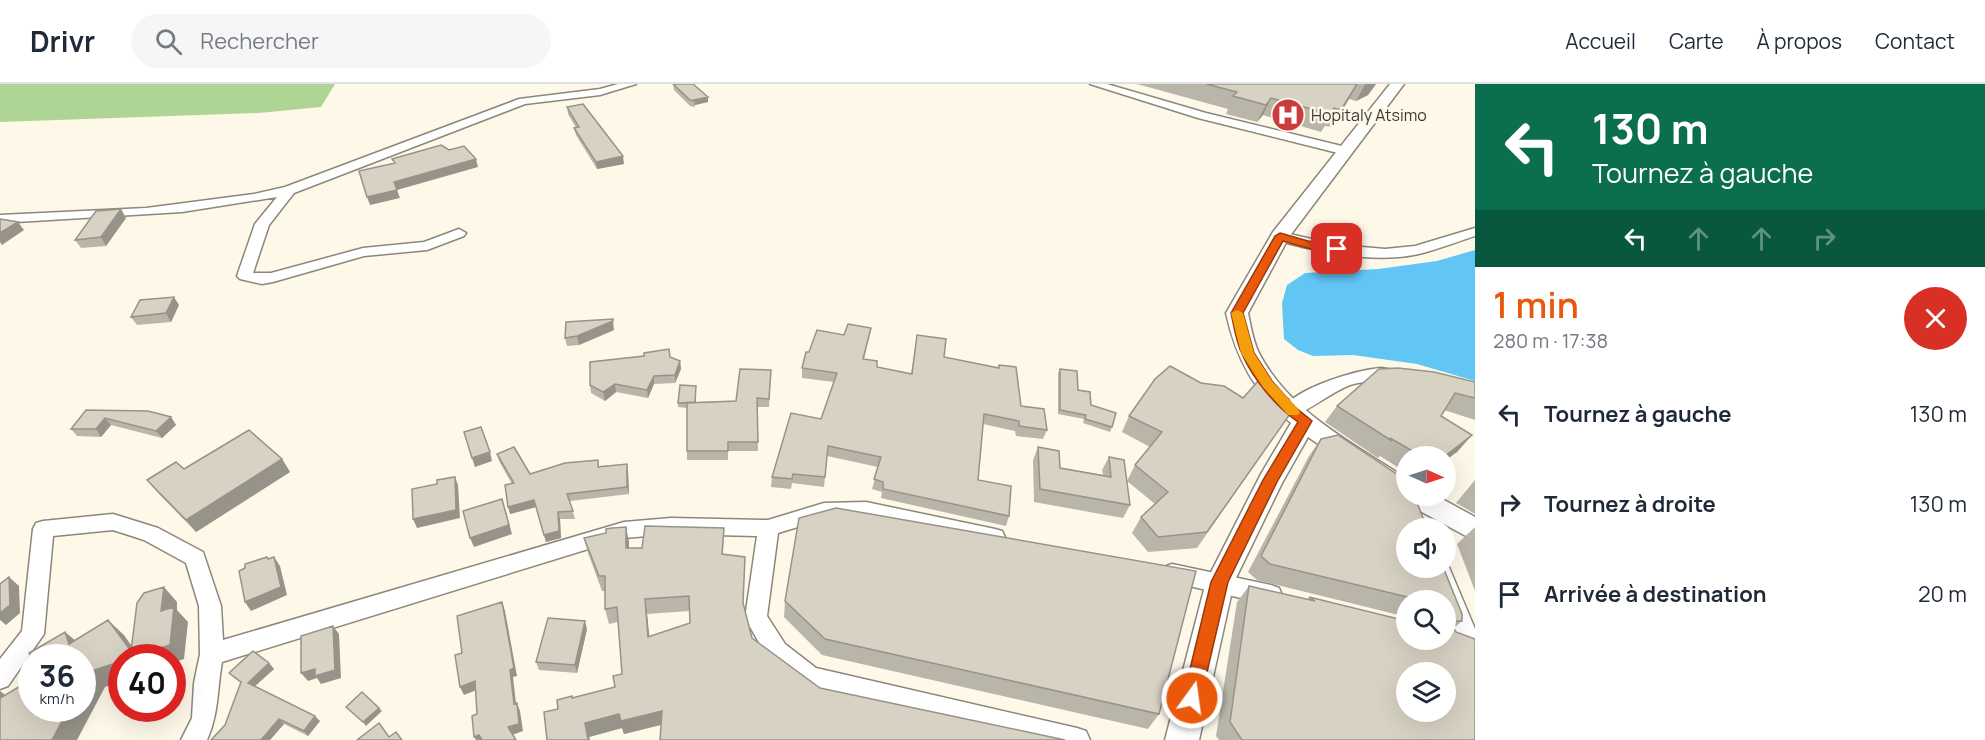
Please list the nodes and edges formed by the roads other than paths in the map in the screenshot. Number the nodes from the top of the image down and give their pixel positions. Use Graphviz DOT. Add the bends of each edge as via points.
graph roads {
  1 [pos="631,84"];
  2 [pos="1095,84"];
  3 [pos="1397,84"];
  4 [pos="1346,151"];
  5 [pos="289,190"];
  6 [pos="0,219"];
  7 [pos="1475,232"];
  8 [pos="459,233"];
  9 [pos="1280,236"];
  10 [pos="1411,378"];
  11 [pos="1298,416"];
  12 [pos="1396,489"];
  13 [pos="1424,506"];
  14 [pos="768,528"];
  15 [pos="1475,530"];
  16 [pos="1014,540"];
  17 [pos="1151,568"];
  18 [pos="1444,578"];
  19 [pos="1220,582"];
  20 [pos="1286,598"];
  21 [pos="1456,642"];
  22 [pos="1473,649"];
  23 [pos="212,654"];
  24 [pos="0,678"];
  25 [pos="194,740"];
  26 [pos="1077,740"];
  27 [pos="1182,740"];
  1 -- 5 [label="street" via="600,92 523,101"];
  2 -- 4 [label="street" via="1202,116"];
  3 -- 4 [label="street"];
  4 -- 9 [label="street"];
  5 -- 6 [label="street" via="215,205"];
  5 -- 8 [label="street" via="262,224 245,276 273,277 363,252 427,246"];
  7 -- 9 [label="street" via="1400,253 1337,249"];
  9 -- 11 [label="street" via="1237,313 1248,353 1267,384"];
  10 -- 11 [label="street" via="1389,374 1365,376 1324,389"];
  11 -- 12 [label="street"];
  11 -- 19 [label="street"];
  13 -- 15 [label="street"];
  14 -- 16 [label="street" via="824,511 866,510"];
  14 -- 23 [label="street" via="671,526 624,530"];
  14 -- 26 [label="street" via="756,618 777,652 810,678"];
  17 -- 19 [label="street"];
  18 -- 22 [label="street"];
  19 -- 20 [label="street"];
  19 -- 27 [label="street"];
  21 -- 22 [label="street"];
  23 -- 24 [label="street" via="210,606 195,558 151,534 113,522 43,529 33,634"];
  23 -- 25 [label="street" via="204,719"];
}
